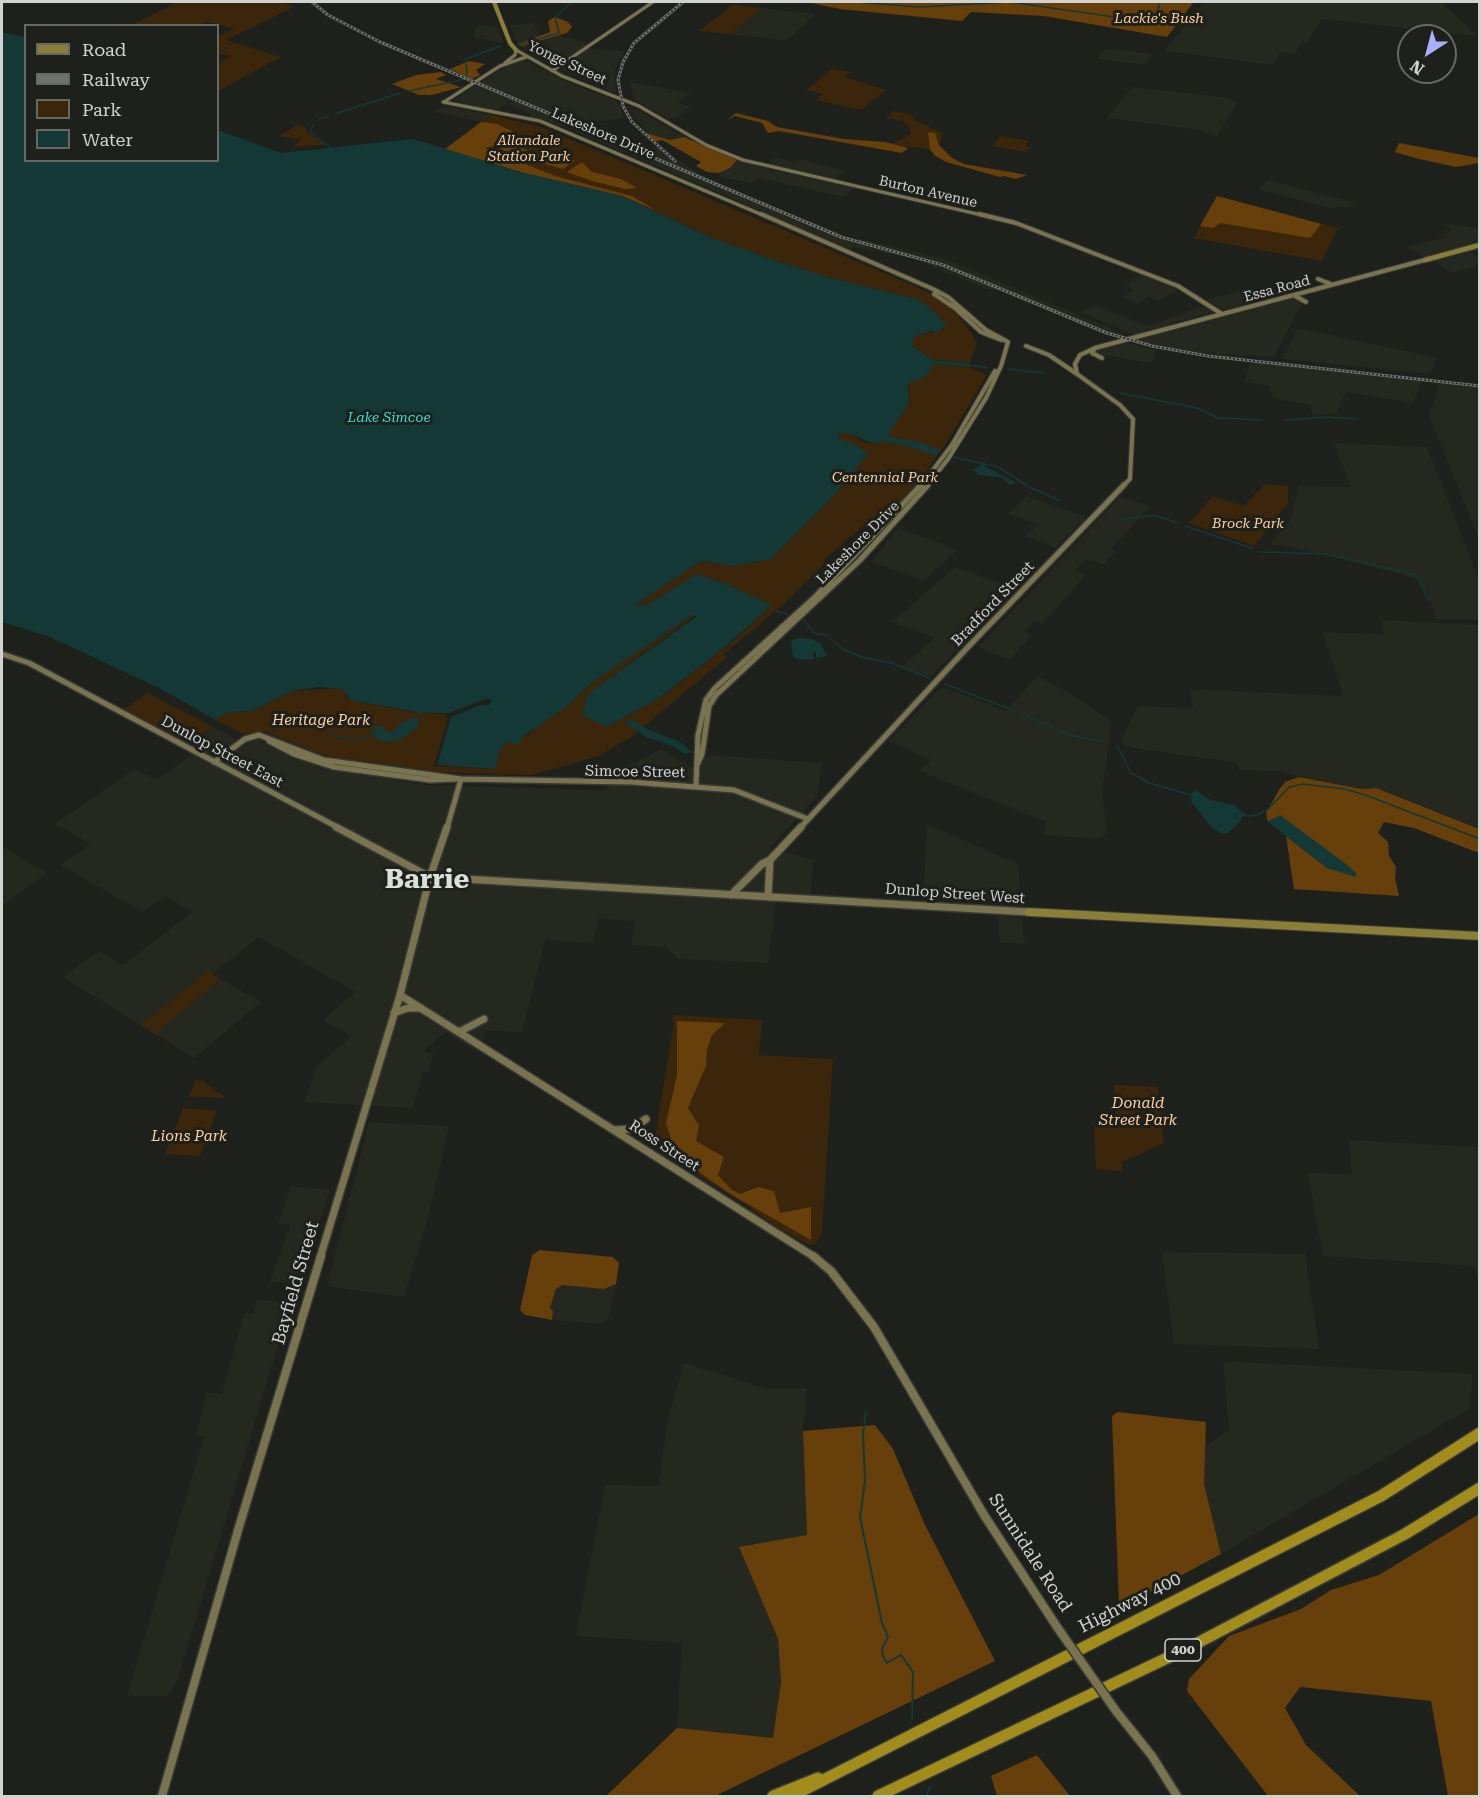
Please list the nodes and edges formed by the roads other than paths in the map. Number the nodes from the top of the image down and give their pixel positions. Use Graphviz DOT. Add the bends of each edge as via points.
graph roads {
  1 [pos="494,2"];
  2 [pos="653,2"];
  3 [pos="516,50"];
  4 [pos="526,57"];
  5 [pos="505,63"];
  6 [pos="552,70"];
  7 [pos="450,98"];
  8 [pos="625,100"];
  9 [pos="443,102"];
  10 [pos="458,104"];
  11 [pos="1479,245"];
  12 [pos="1425,260"];
  13 [pos="1318,279"];
  14 [pos="1335,284"];
  15 [pos="1292,296"];
  16 [pos="1306,302"];
  17 [pos="1222,314"];
  18 [pos="1008,342"];
  19 [pos="1026,346"];
  20 [pos="1095,348"];
  21 [pos="1102,358"];
  22 [pos="998,369"];
  23 [pos="1077,375"];
  24 [pos="948,456"];
  25 [pos="2,654"];
  26 [pos="707,705"];
  27 [pos="214,762"];
  28 [pos="459,779"];
  29 [pos="696,785"];
  30 [pos="807,819"];
  31 [pos="770,860"];
  32 [pos="430,877"];
  33 [pos="730,895"];
  34 [pos="768,897"];
  35 [pos="1029,912"];
  36 [pos="1479,936"];
  37 [pos="400,995"];
  38 [pos="421,1008"];
  39 [pos="394,1013"];
  40 [pos="483,1019"];
  41 [pos="459,1032"];
  42 [pos="646,1119"];
  43 [pos="613,1130"];
  44 [pos="886,1349"];
  45 [pos="1479,1433"];
  46 [pos="1479,1488"];
  47 [pos="852,1766"];
  48 [pos="162,1797"];
  49 [pos="773,1797"];
  50 [pos="792,1797"];
  51 [pos="878,1797"];
  52 [pos="1177,1797"];
  1 -- 3 [label="main road, Yonge Street"];
  2 -- 6 [label="main road"];
  3 -- 4 [label="main road, Yonge Street"];
  3 -- 5 [label="main road"];
  4 -- 5 [label="main road"];
  4 -- 6 [label="main road, Yonge Street"];
  5 -- 7 [label="main road"];
  6 -- 8 [label="main road, Yonge Street"];
  7 -- 9 [label="main road"];
  7 -- 10 [label="main road"];
  8 -- 17 [label="main road, Burton Avenue" via="701,143 743,160 1016,223 1181,287"];
  9 -- 10 [label="main road, Lakeshore Drive"];
  9 -- 18 [label="main road, Lakeshore Drive" via="554,129 923,287 955,308 981,332"];
  10 -- 18 [label="main road, Lakeshore Drive" via="554,126 905,276 948,297 972,319"];
  11 -- 12 [label="main road, Essa Road"];
  12 -- 14 [label="main road, Essa Road"];
  13 -- 14 [label="main road"];
  14 -- 15 [label="main road, Essa Road"];
  15 -- 16 [label="main road" via="1302,297"];
  15 -- 17 [label="main road, Essa Road"];
  17 -- 20 [label="main road, Essa Road"];
  18 -- 22 [label="main road, Lakeshore Drive"];
  18 -- 22 [label="main road"];
  19 -- 23 [label="main road" via="1049,355"];
  20 -- 21 [label="main road" via="1092,353"];
  20 -- 23 [label="main road, Essa Road" via="1080,354 1074,367"];
  22 -- 24 [label="main road, Lakeshore Drive" via="986,398"];
  23 -- 30 [label="main road, Bradford Street" via="1120,405 1132,419 1130,478"];
  24 -- 26 [label="main road, Lakeshore Drive" via="891,528"];
  24 -- 26 [label="main road" via="880,532 722,681"];
  25 -- 27 [label="main road, Dunlop Street East" via="29,663"];
  26 -- 29 [label="main road" via="698,735"];
  27 -- 28 [label="main road, Simcoe Street" via="259,738 334,767 430,780"];
  27 -- 32 [label="main road, Dunlop Street East"];
  28 -- 29 [label="main road, Simcoe Street"];
  28 -- 32 [label="main road, Bayfield Street"];
  29 -- 30 [label="main road, Simcoe Street" via="734,790"];
  30 -- 31 [label="main road, Bradford Street"];
  31 -- 33 [label="main road, Bradford Street"];
  31 -- 34 [label="main road"];
  32 -- 33 [label="main road, Dunlop Street West"];
  32 -- 37 [label="main road, Bayfield Street"];
  33 -- 34 [label="main road, Dunlop Street West"];
  34 -- 35 [label="main road, Dunlop Street West"];
  35 -- 36 [label="main road, Dunlop Street West"];
  37 -- 38 [label="main road, Ross Street"];
  37 -- 39 [label="main road, Bayfield Street"];
  38 -- 39 [label="main road"];
  38 -- 41 [label="main road, Ross Street"];
  39 -- 48 [label="main road, Bayfield Street"];
  40 -- 41 [label="main road"];
  41 -- 43 [label="main road, Ross Street"];
  42 -- 43 [label="main road" via="631,1129"];
  43 -- 44 [label="main road, Ross Street" via="816,1258 844,1285"];
  44 -- 52 [label="main road, Sunnidale Road, bridge" via="990,1524"];
  45 -- 47 [label="highway, Highway 400" via="1381,1496"];
  46 -- 51 [label="highway, 400" via="1405,1534 1186,1649"];
  47 -- 49 [label="highway"];
  47 -- 50 [label="highway, Highway 400"];
}
